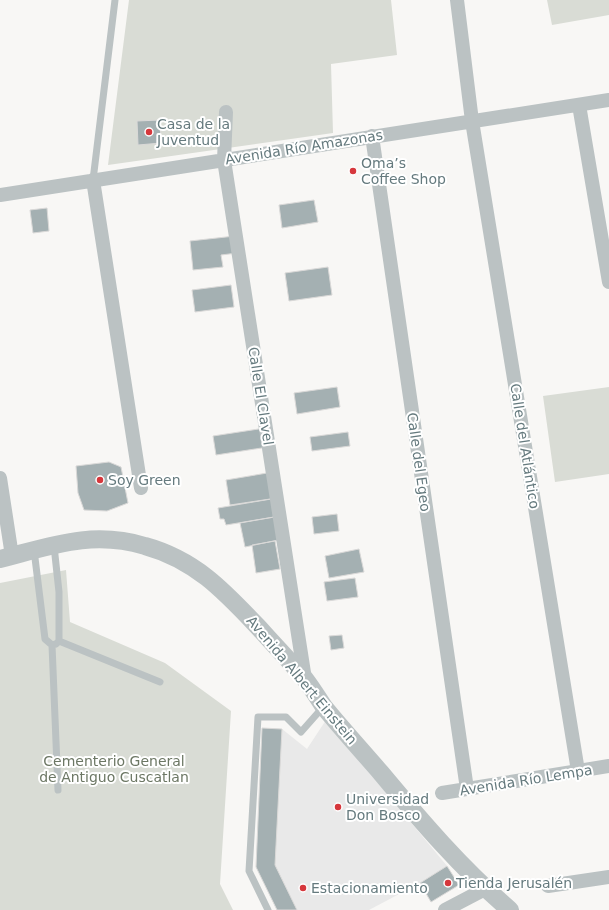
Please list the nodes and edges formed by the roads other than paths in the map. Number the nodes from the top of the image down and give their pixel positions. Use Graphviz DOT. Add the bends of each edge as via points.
graph roads {
  1 [pos="115,0"];
  2 [pos="457,0"];
  3 [pos="609,100"];
  4 [pos="579,104"];
  5 [pos="226,112"];
  6 [pos="472,121"];
  7 [pos="372,136"];
  8 [pos="224,160"];
  9 [pos="93,180"];
  10 [pos="0,195"];
  11 [pos="609,282"];
  12 [pos="0,478"];
  13 [pos="141,488"];
  14 [pos="54,544"];
  15 [pos="34,550"];
  16 [pos="6,557"];
  17 [pos="59,641"];
  18 [pos="52,645"];
  19 [pos="305,680"];
  20 [pos="160,682"];
  21 [pos="324,706"];
  22 [pos="609,766"];
  23 [pos="578,771"];
  24 [pos="467,789"];
  25 [pos="58,790"];
  26 [pos="442,793"];
  27 [pos="609,877"];
  28 [pos="548,886"];
  29 [pos="485,889"];
  30 [pos="268,910"];
  31 [pos="445,910"];
  32 [pos="510,910"];
  1 -- 9 [label="lane"];
  2 -- 6 [label="street, Calle del Atlántico"];
  3 -- 4 [label="street, Avenida Río Amazonas"];
  4 -- 6 [label="street, Avenida Río Amazonas"];
  4 -- 11 [label="street"];
  5 -- 8 [label="street, Calle El Clavel"];
  6 -- 7 [label="street, Avenida Río Amazonas"];
  6 -- 23 [label="street, Calle del Atlántico"];
  7 -- 8 [label="street, Avenida Río Amazonas"];
  7 -- 24 [label="street, Calle del Egeo"];
  8 -- 9 [label="street, Avenida Río Amazonas"];
  8 -- 19 [label="street, Calle El Clavel"];
  9 -- 10 [label="street, Avenida Río Amazonas"];
  9 -- 13 [label="street"];
  12 -- 16 [label="street"];
  14 -- 15 [label="street, Avenida Albert Einstein"];
  14 -- 17 [label="lane" via="59,592"];
  14 -- 19 [label="street, Avenida Albert Einstein" via="98,539 121,541 144,545 187,563 231,598"];
  15 -- 16 [label="street, Avenida Albert Einstein"];
  15 -- 18 [label="lane" via="45,639"];
  17 -- 18 [label="lane"];
  17 -- 20 [label="lane"];
  18 -- 25 [label="lane"];
  19 -- 21 [label="street, Avenida Albert Einstein"];
  21 -- 29 [label="street, Avenida Albert Einstein" via="406,804"];
  21 -- 30 [label="lane" via="301,732 286,717 258,717 249,871"];
  22 -- 23 [label="street, Avenida Río Lempa"];
  23 -- 24 [label="street, Avenida Río Lempa"];
  24 -- 26 [label="street, Avenida Río Lempa"];
  27 -- 28 [label="street"];
  29 -- 31 [label="street"];
  29 -- 32 [label="street, Avenida Albert Einstein"];
}
